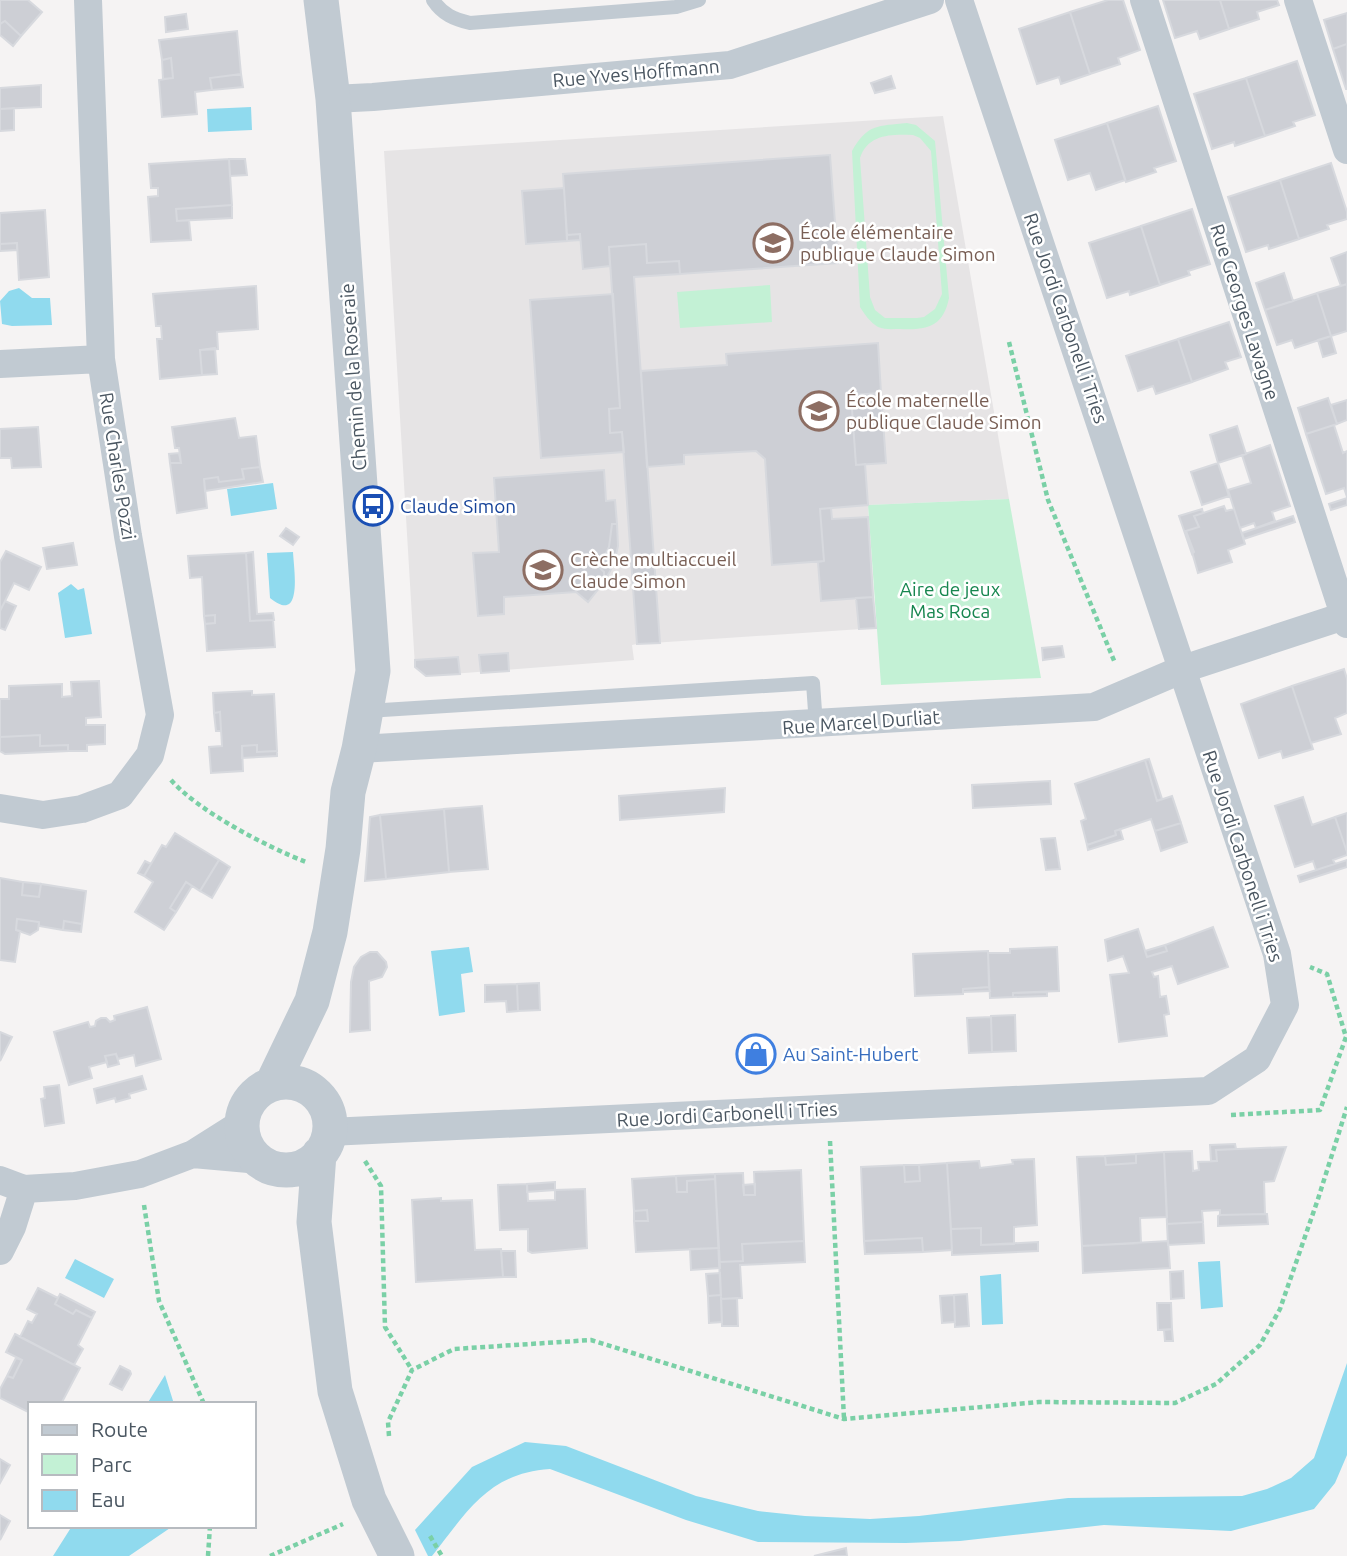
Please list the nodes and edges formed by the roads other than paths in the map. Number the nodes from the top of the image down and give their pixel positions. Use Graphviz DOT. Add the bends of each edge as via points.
graph roads {
  1 [pos="88,0"];
  2 [pos="321,0"];
  3 [pos="433,0"];
  4 [pos="699,0"];
  5 [pos="930,0"];
  6 [pos="959,0"];
  7 [pos="1144,0"];
  8 [pos="1298,0"];
  9 [pos="333,99"];
  10 [pos="1347,150"];
  11 [pos="101,359"];
  12 [pos="0,364"];
  13 [pos="1346,618"];
  14 [pos="1183,669"];
  15 [pos="366,711"];
  16 [pos="816,725"];
  17 [pos="359,749"];
  18 [pos="0,808"];
  19 [pos="312,1001"];
  20 [pos="272,1084"];
  21 [pos="312,1090"];
  22 [pos="242,1123"];
  23 [pos="325,1143"];
  24 [pos="193,1154"];
  25 [pos="265,1163"];
  26 [pos="12,1185"];
  27 [pos="314,1222"];
  28 [pos="0,1251"];
  29 [pos="397,1556"];
  1 -- 11 [label="street, Rue Charles Pozzi"];
  2 -- 9 [label="street, Chemin de la Roseraie"];
  3 -- 4 [label="lane" via="452,19 470,23 676,7"];
  5 -- 9 [label="street, Rue Yves Hoffmann" via="730,65"];
  6 -- 14 [label="street, Rue Jordi Carbonell i Tries"];
  7 -- 13 [label="street, Rue Georges Lavagne"];
  8 -- 10 [label="street"];
  9 -- 15 [label="street, Chemin de la Roseraie" via="373,671"];
  11 -- 12 [label="street"];
  11 -- 18 [label="street, Rue Charles Pozzi" via="160,715 150,755 120,795 82,809 43,815"];
  13 -- 14 [label="street, Rue Marcel Durliat"];
  14 -- 16 [label="street, Rue Marcel Durliat" via="1094,707"];
  14 -- 23 [label="street, Rue Jordi Carbonell i Tries" via="1277,954 1285,1005 1257,1059 1209,1091 828,1109"];
  15 -- 16 [label="lane" via="813,682"];
  15 -- 17 [label="street, Chemin de la Roseraie"];
  16 -- 17 [label="street, Rue Marcel Durliat"];
  17 -- 19 [label="street, Chemin de la Roseraie" via="348,792 330,932"];
  19 -- 20 [label="street, Chemin de la Roseraie"];
  19 -- 21 [label="street, Chemin de la Roseraie"];
  20 -- 21 [label="street" via="286,1082"];
  20 -- 22 [label="street" via="251,1099"];
  21 -- 23 [label="street" via="326,1108"];
  22 -- 24 [label="street"];
  22 -- 25 [label="street" via="249,1150"];
  23 -- 25 [label="street" via="309,1163 297,1168 283,1170"];
  23 -- 27 [label="street"];
  24 -- 25 [label="street"];
  24 -- 26 [label="street" via="140,1174 75,1186"];
  25 -- 27 [label="street" via="294,1192"];
  26 -- 28 [label="street" via="12,1227"];
  27 -- 29 [label="street" via="335,1391 366,1491"];
}
